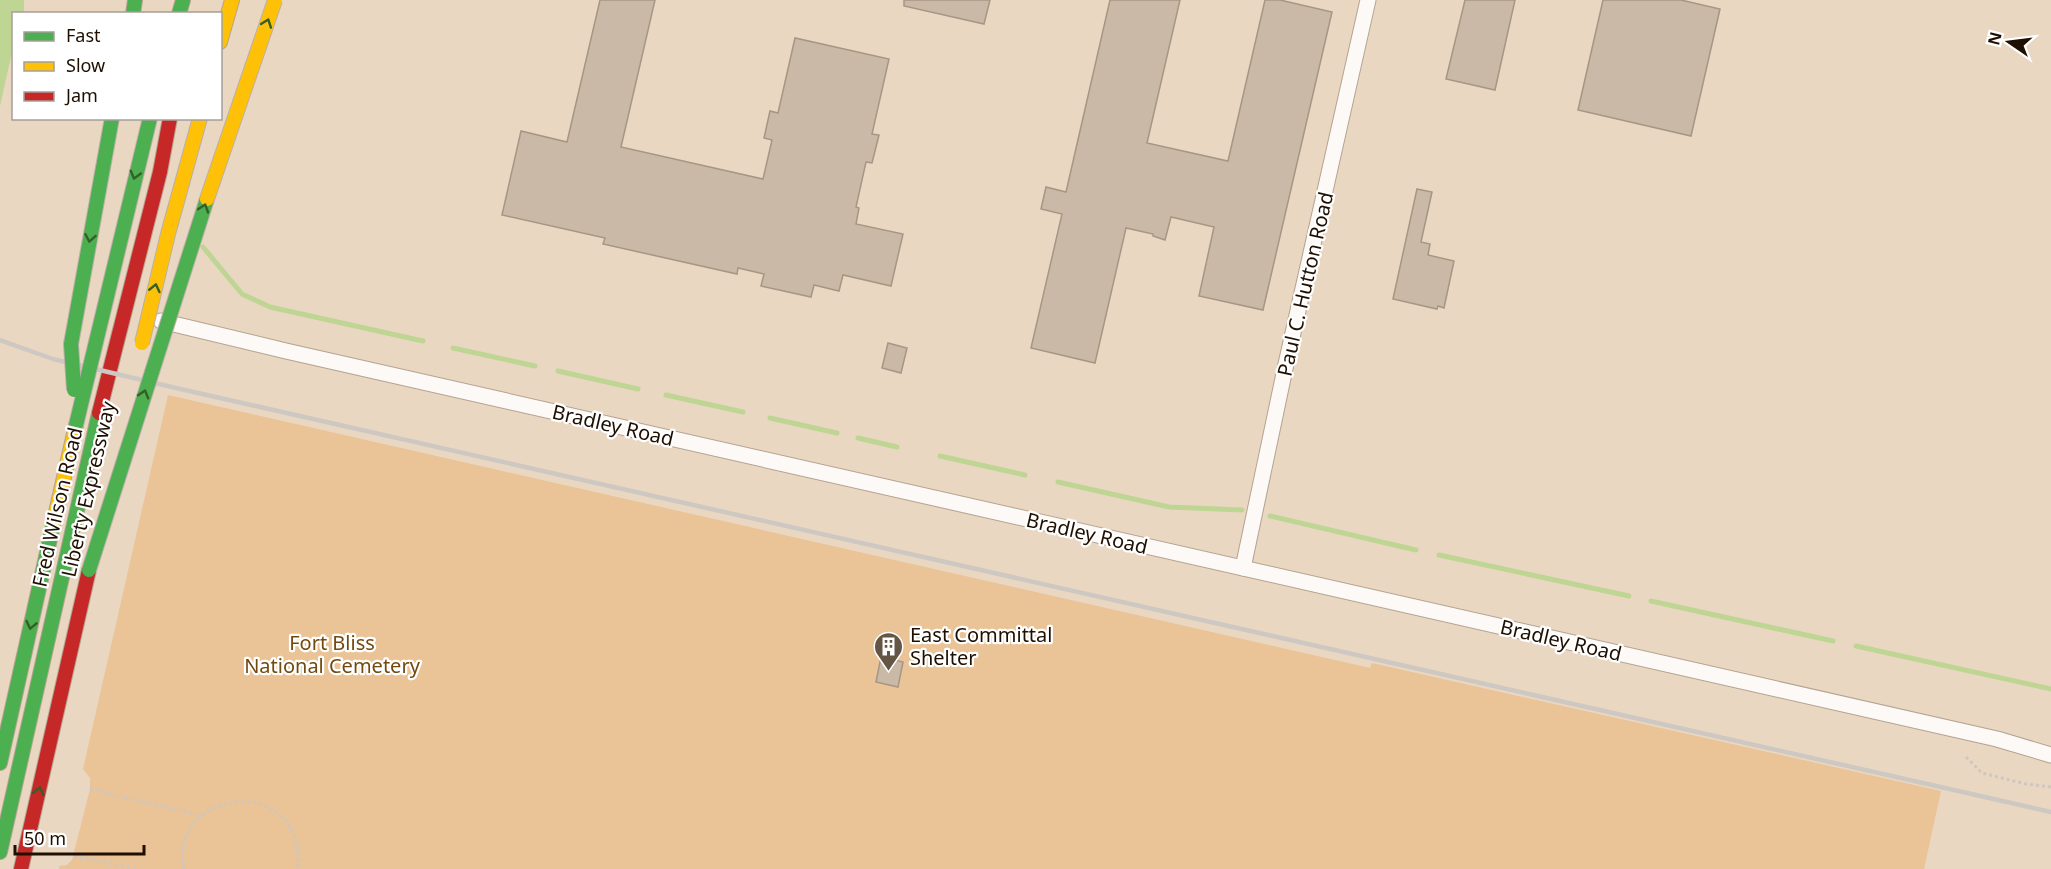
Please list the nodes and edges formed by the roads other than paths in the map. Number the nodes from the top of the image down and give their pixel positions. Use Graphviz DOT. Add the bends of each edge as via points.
graph roads {
  1 [pos="232,0"];
  2 [pos="275,0"];
  3 [pos="1368,0"];
  4 [pos="222,35"];
  5 [pos="112,120"];
  6 [pos="149,120"];
  7 [pos="170,120"];
  8 [pos="177,120"];
  9 [pos="199,120"];
  10 [pos="160,172"];
  11 [pos="123,312"];
  12 [pos="138,361"];
  13 [pos="130,396"];
  14 [pos="76,425"];
  15 [pos="1243,568"];
  16 [pos="89,570"];
  17 [pos="2051,755"];
  18 [pos="0,763"];
  19 [pos="0,852"];
  20 [pos="21,869"];
  1 -- 4 [label="main road"];
  16 -- 2 [label="main road, one-way, bridge"];
  3 -- 15 [label="street, Paul C. Hutton Road"];
  5 -- 14 [label="main road, one-way, bridge" via="71,344"];
  6 -- 14 [label="main road, Liberty Expressway, one-way, bridge"];
  7 -- 10 [label="main road, Fred Wilson Road"];
  8 -- 10 [label="main road, Fred Wilson Road"];
  12 -- 9 [label="main road, one-way, bridge"];
  10 -- 11 [label="main road, Fred Wilson Road"];
  11 -- 15 [label="street, Bradley Road"];
  11 -- 19 [label="main road, Fred Wilson Road"];
  13 -- 16 [label="main road, Liberty Expressway, bridge"];
  14 -- 18 [label="main road, Liberty Expressway, one-way"];
  15 -- 17 [label="street, Bradley Road" via="1986,736"];
  20 -- 16 [label="main road, Liberty Expressway, one-way"];
}
